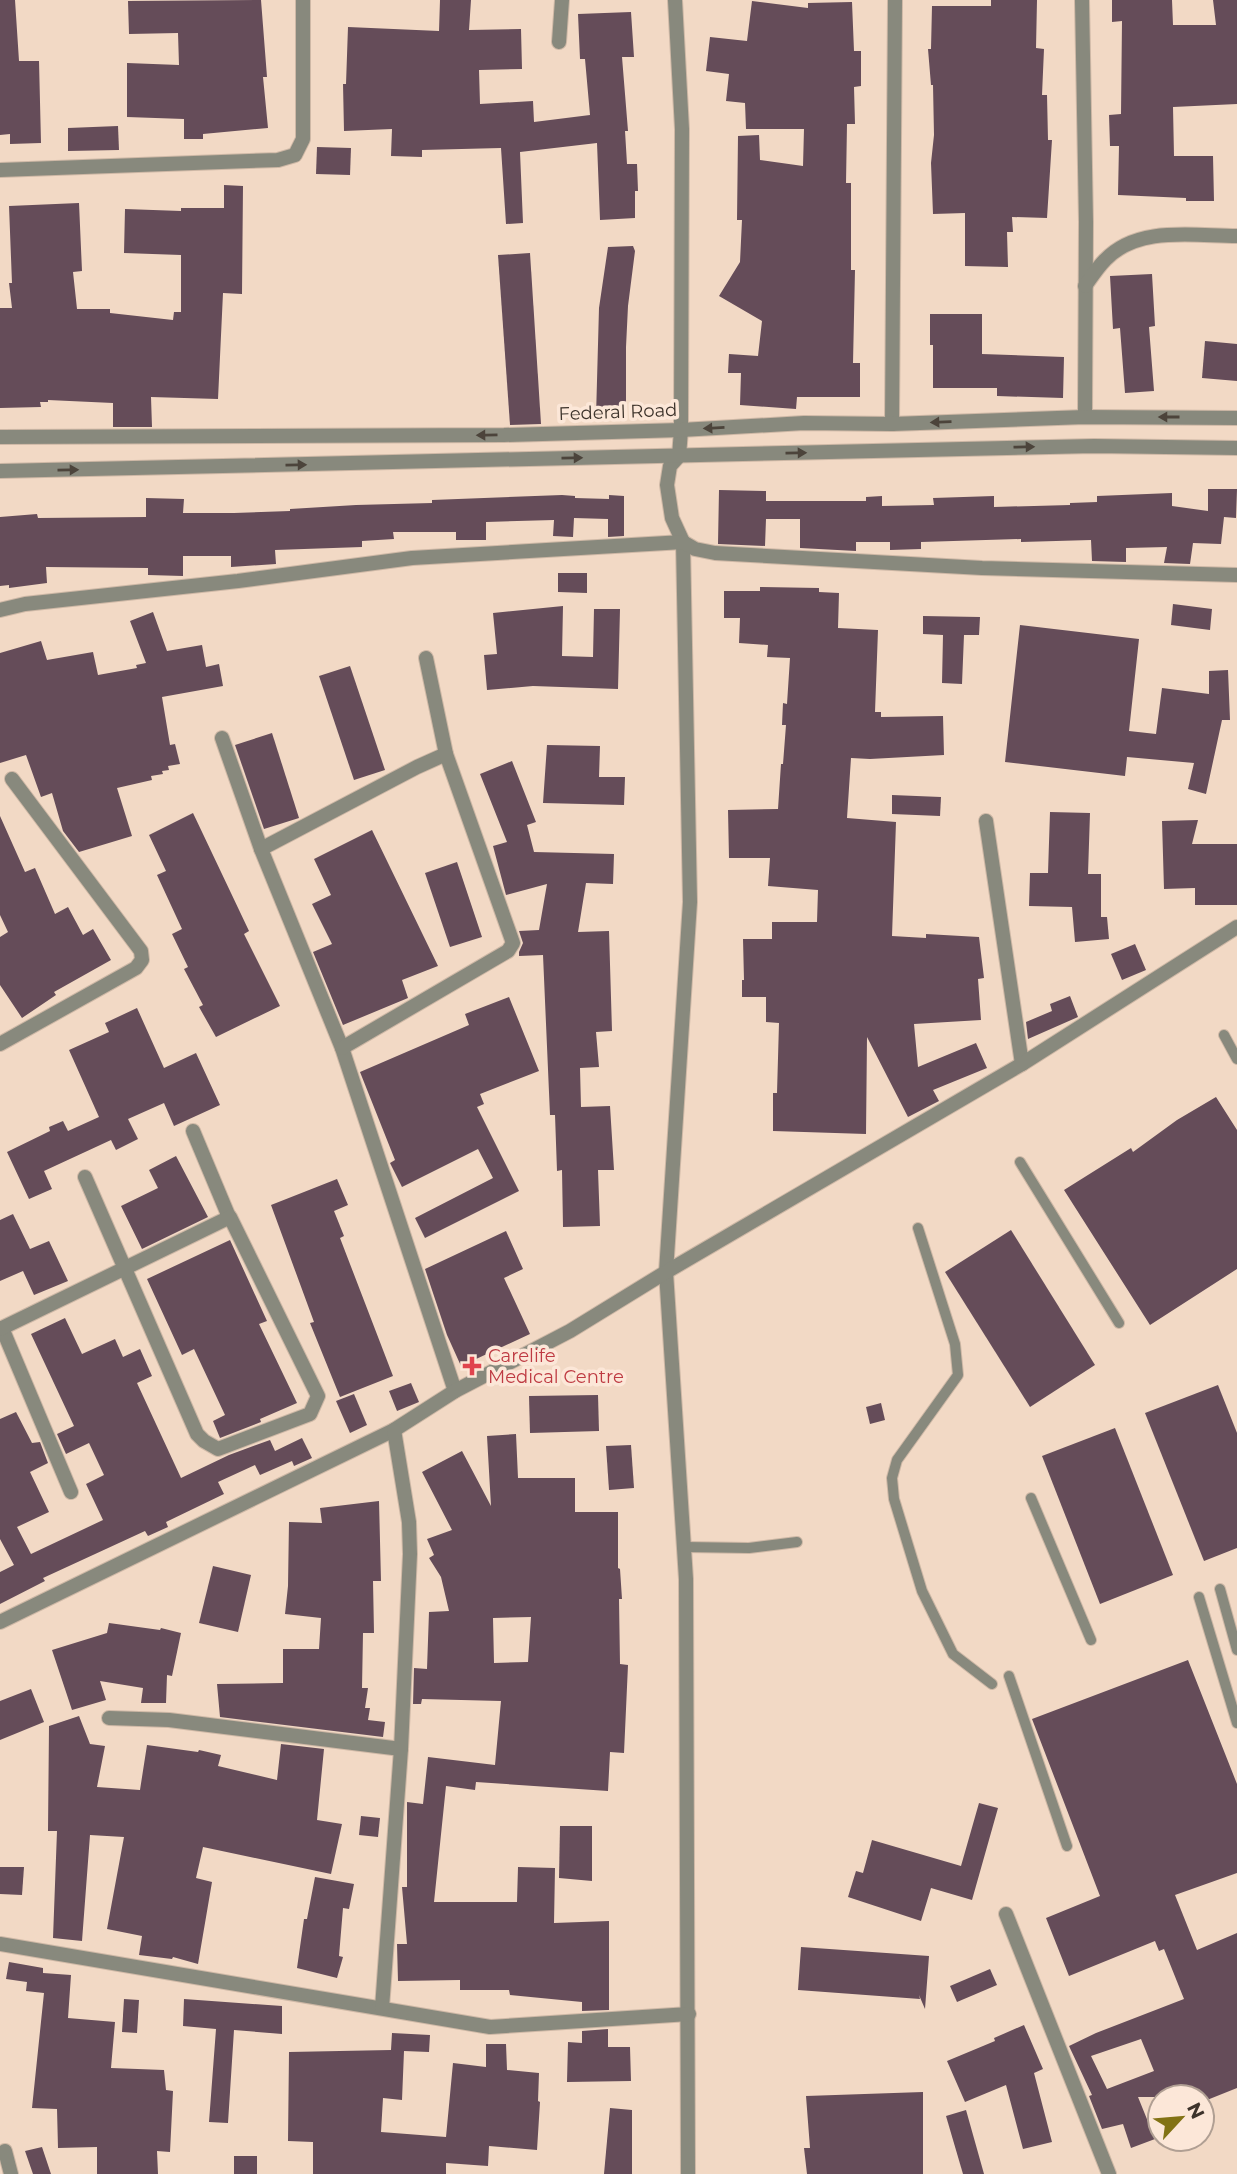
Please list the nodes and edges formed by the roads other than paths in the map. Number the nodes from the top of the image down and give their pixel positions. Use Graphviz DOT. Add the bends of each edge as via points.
graph roads {
  1 [pos="303,0"];
  2 [pos="562,0"];
  3 [pos="675,0"];
  4 [pos="895,0"];
  5 [pos="1082,0"];
  6 [pos="559,42"];
  7 [pos="0,170"];
  8 [pos="1237,236"];
  9 [pos="1085,286"];
  10 [pos="1085,417"];
  11 [pos="1237,418"];
  12 [pos="892,424"];
  13 [pos="681,430"];
  14 [pos="0,437"];
  15 [pos="1237,448"];
  16 [pos="679,456"];
  17 [pos="0,471"];
  18 [pos="683,542"];
  19 [pos="1237,575"];
  20 [pos="0,610"];
  21 [pos="426,659"];
  22 [pos="222,738"];
  23 [pos="446,754"];
  24 [pos="12,779"];
  25 [pos="986,821"];
  26 [pos="261,849"];
  27 [pos="1237,927"];
  28 [pos="1224,1035"];
  29 [pos="0,1044"];
  30 [pos="342,1048"];
  31 [pos="1237,1059"];
  32 [pos="1022,1064"];
  33 [pos="193,1131"];
  34 [pos="1020,1162"];
  35 [pos="85,1177"];
  36 [pos="229,1217"];
  37 [pos="918,1228"];
  38 [pos="125,1268"];
  39 [pos="666,1272"];
  40 [pos="1119,1323"];
  41 [pos="1,1329"];
  42 [pos="455,1391"];
  43 [pos="394,1430"];
  44 [pos="71,1492"];
  45 [pos="1031,1497"];
  46 [pos="797,1542"];
  47 [pos="685,1547"];
  48 [pos="1220,1589"];
  49 [pos="1199,1597"];
  50 [pos="0,1622"];
  51 [pos="1091,1640"];
  52 [pos="1237,1650"];
  53 [pos="1009,1676"];
  54 [pos="992,1684"];
  55 [pos="109,1718"];
  56 [pos="1237,1723"];
  57 [pos="401,1749"];
  58 [pos="1066,1846"];
  59 [pos="1006,1914"];
  60 [pos="0,1944"];
  61 [pos="382,2008"];
  62 [pos="689,2014"];
  63 [pos="5,2151"];
  64 [pos="11,2174"];
  65 [pos="688,2174"];
  66 [pos="1109,2174"];
  1 -- 7 [label="street" via="303,139 295,155 278,160"];
  2 -- 6 [label="street"];
  3 -- 13 [label="street" via="682,129"];
  4 -- 12 [label="street"];
  5 -- 9 [label="street"];
  8 -- 9 [label="street" via="1154,236 1131,241 1106,258"];
  9 -- 10 [label="street"];
  11 -- 10 [label="street, Federal Road, one-way"];
  10 -- 12 [label="street, Federal Road, one-way"];
  12 -- 13 [label="street, Federal Road, one-way"];
  13 -- 14 [label="street, Federal Road, one-way"];
  13 -- 16 [label="street"];
  16 -- 15 [label="street, one-way" via="1094,446"];
  17 -- 16 [label="street, one-way"];
  16 -- 18 [label="street" via="670,466 667,485 672,518"];
  18 -- 19 [label="street" via="715,553 982,568"];
  18 -- 20 [label="street" via="412,558"];
  18 -- 39 [label="street" via="690,902"];
  21 -- 23 [label="street"];
  22 -- 26 [label="street"];
  23 -- 26 [label="street"];
  23 -- 30 [label="street" via="513,943 508,951"];
  24 -- 29 [label="street" via="141,951 142,960 136,968"];
  25 -- 32 [label="street"];
  26 -- 30 [label="street"];
  27 -- 32 [label="street"];
  28 -- 31 [label="lane"];
  30 -- 42 [label="street"];
  32 -- 39 [label="street"];
  33 -- 36 [label="street"];
  34 -- 40 [label="lane"];
  35 -- 38 [label="street"];
  36 -- 38 [label="street"];
  36 -- 38 [label="street" via="318,1396 310,1414 218,1449 204,1441"];
  37 -- 54 [label="lane" via="955,1344 958,1375 897,1460 892,1478 894,1499 922,1591 953,1654"];
  38 -- 41 [label="street"];
  39 -- 42 [label="street" via="570,1331"];
  39 -- 47 [label="street"];
  41 -- 44 [label="street"];
  42 -- 43 [label="street"];
  43 -- 50 [label="street"];
  43 -- 57 [label="street" via="410,1554"];
  45 -- 51 [label="lane"];
  46 -- 47 [label="lane" via="749,1548"];
  47 -- 62 [label="street"];
  48 -- 52 [label="lane"];
  49 -- 56 [label="lane"];
  53 -- 58 [label="lane"];
  55 -- 57 [label="street" via="169,1720"];
  57 -- 61 [label="street"];
  59 -- 66 [label="street"];
  60 -- 61 [label="street"];
  61 -- 62 [label="street" via="490,2027"];
  62 -- 65 [label="street"];
  63 -- 64 [label="street"];
}
